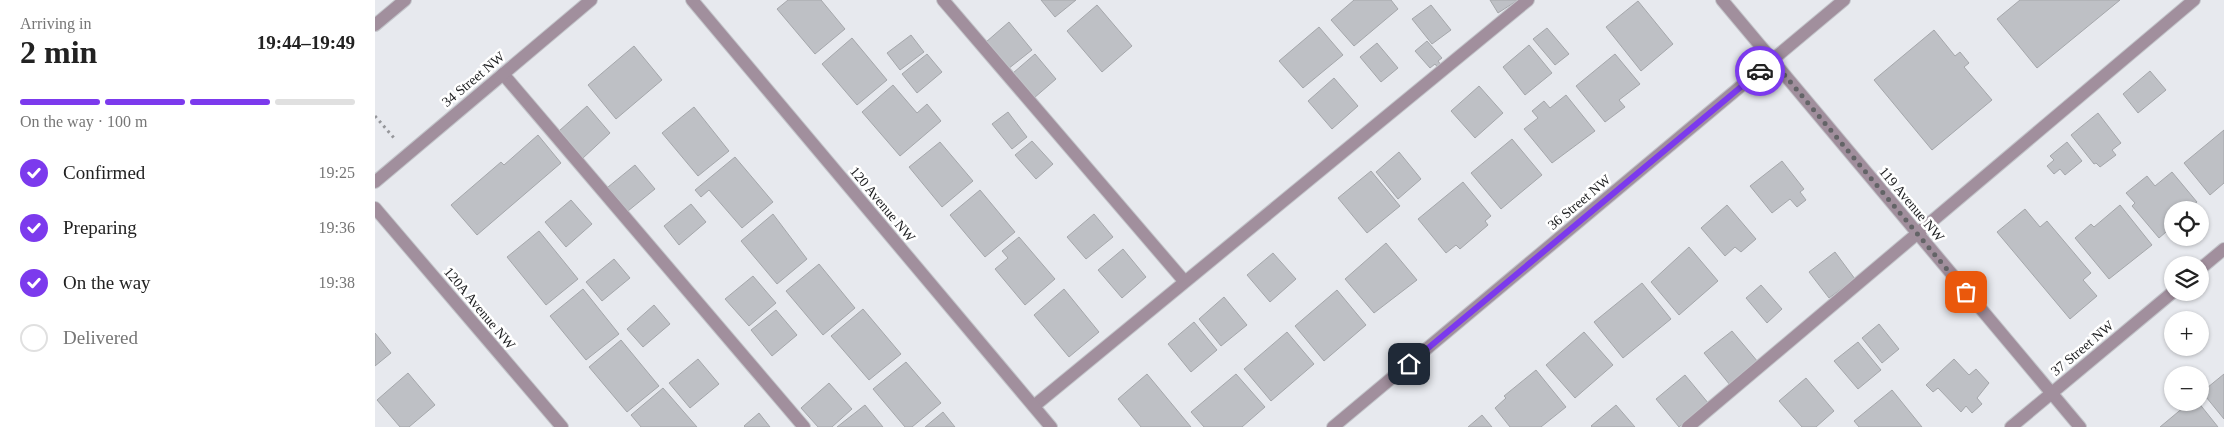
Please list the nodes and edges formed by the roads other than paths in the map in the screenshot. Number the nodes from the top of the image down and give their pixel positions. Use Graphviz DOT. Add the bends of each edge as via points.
graph roads {
  1 [pos="405,0"];
  2 [pos="591,0"];
  3 [pos="692,0"];
  4 [pos="943,0"];
  5 [pos="1528,0"];
  6 [pos="1721,0"];
  7 [pos="1844,0"];
  8 [pos="2194,0"];
  9 [pos="375,25"];
  10 [pos="1772,60"];
  11 [pos="503,74"];
  12 [pos="375,182"];
  13 [pos="375,208"];
  14 [pos="1918,234"];
  15 [pos="2224,249"];
  16 [pos="2209,262"];
  17 [pos="1185,282"];
  18 [pos="2164,299"];
  19 [pos="2051,393"];
  20 [pos="1034,406"];
  21 [pos="562,427"];
  22 [pos="804,427"];
  23 [pos="1051,427"];
  24 [pos="1333,427"];
  25 [pos="1688,427"];
  26 [pos="2011,427"];
  27 [pos="2080,427"];
  1 -- 9 [label="street"];
  2 -- 11 [label="street, 34 Street NW"];
  3 -- 20 [label="street, 120 Avenue NW"];
  4 -- 17 [label="street"];
  5 -- 17 [label="street"];
  6 -- 10 [label="street, 119 Avenue NW"];
  7 -- 10 [label="street, 36 Street NW"];
  8 -- 14 [label="street"];
  10 -- 14 [label="street, 119 Avenue NW"];
  10 -- 24 [label="street, 36 Street NW"];
  11 -- 12 [label="street, 34 Street NW"];
  11 -- 22 [label="street"];
  13 -- 21 [label="street, 120A Avenue NW"];
  14 -- 19 [label="street, 119 Avenue NW"];
  14 -- 25 [label="street"];
  15 -- 16 [label="street"];
  17 -- 20 [label="street"];
  18 -- 19 [label="street, 37 Street NW"];
  19 -- 26 [label="street, 37 Street NW"];
  19 -- 27 [label="street, 119 Avenue NW"];
  20 -- 23 [label="street, 120 Avenue NW"];
}
